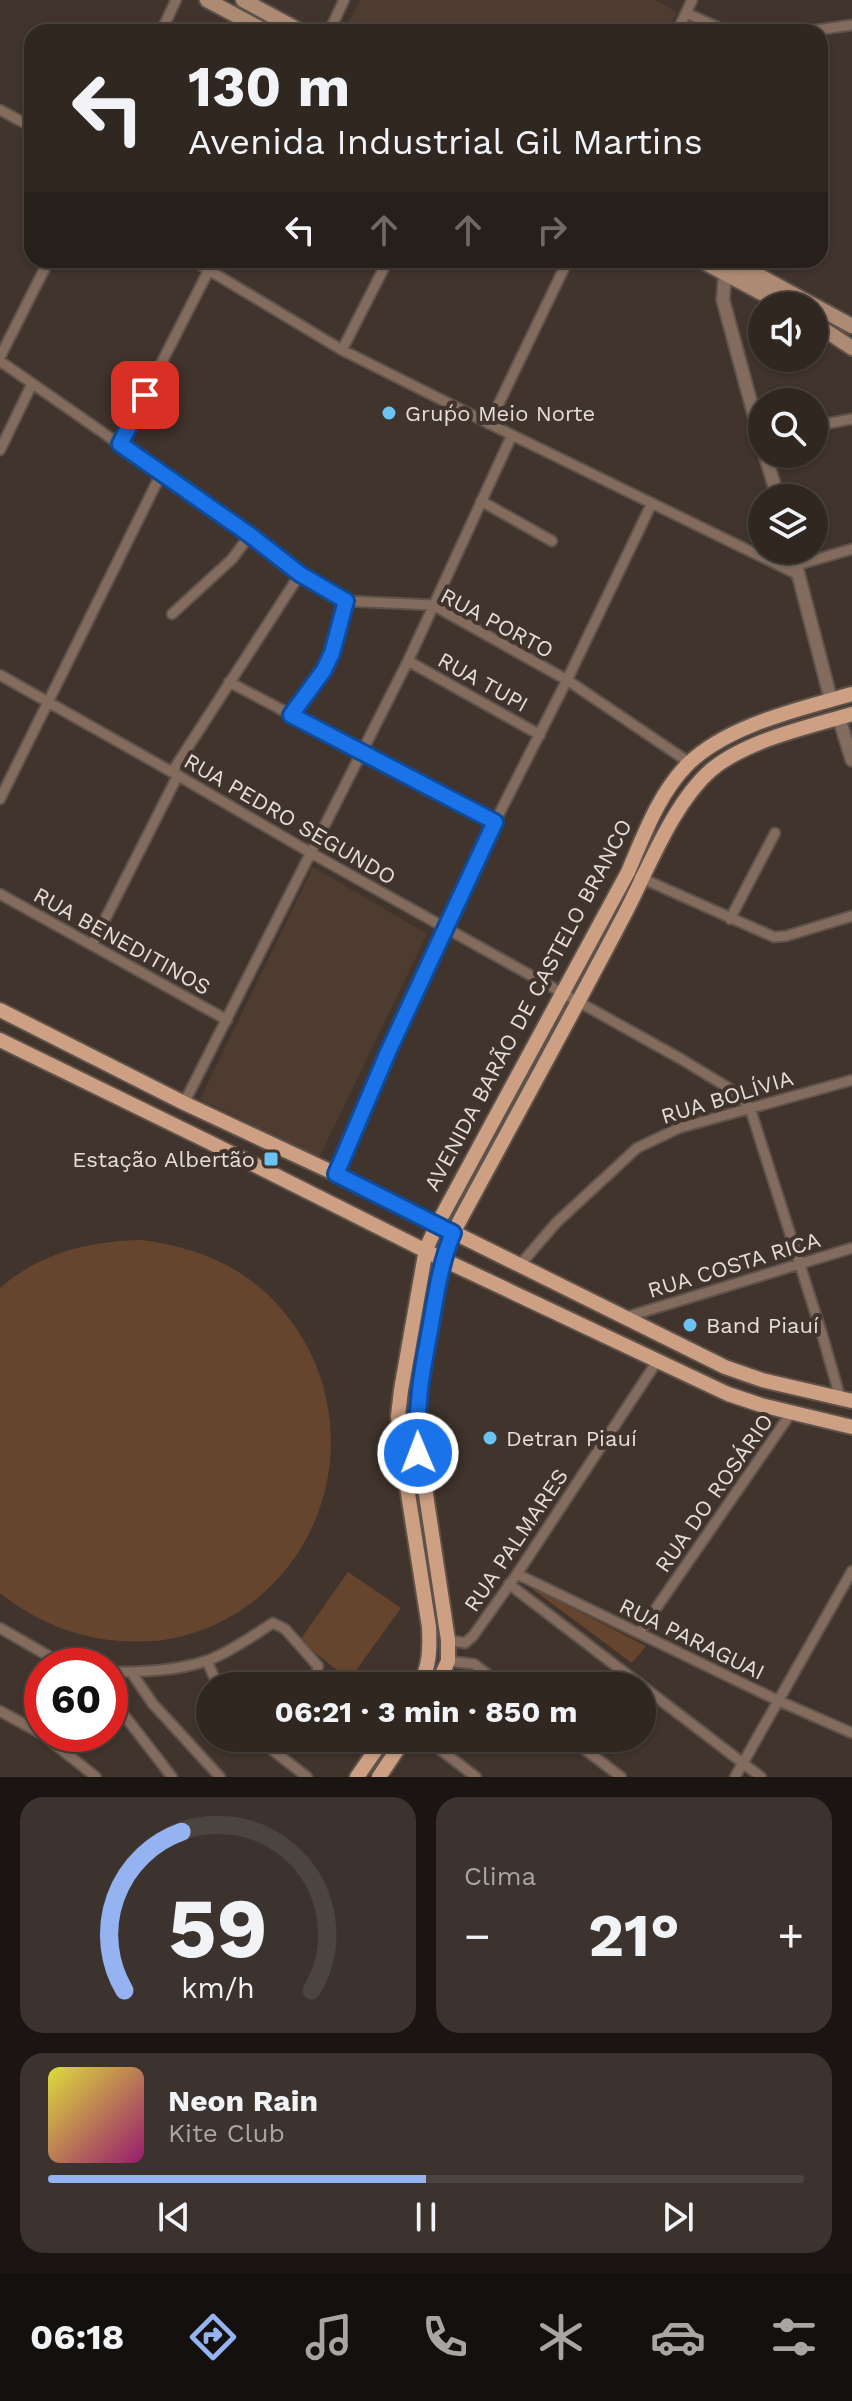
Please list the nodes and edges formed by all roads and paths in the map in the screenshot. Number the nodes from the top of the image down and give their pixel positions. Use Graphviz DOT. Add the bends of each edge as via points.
graph roads {
  1 [pos="176,0"];
  2 [pos="207,0"];
  3 [pos="243,0"];
  4 [pos="344,0"];
  5 [pos="687,4"];
  6 [pos="165,24"];
  7 [pos="252,24"];
  8 [pos="287,24"];
  9 [pos="333,24"];
  10 [pos="680,24"];
  11 [pos="716,24"];
  12 [pos="852,25"];
  13 [pos="828,28"];
  14 [pos="3,112"];
  15 [pos="0,123"];
  16 [pos="24,123"];
  17 [pos="45,268"];
  18 [pos="204,268"];
  19 [pos="210,268"];
  20 [pos="384,268"];
  21 [pos="564,268"];
  22 [pos="728,268"];
  23 [pos="733,268"];
  24 [pos="736,268"];
  25 [pos="209,271"];
  26 [pos="767,292"];
  27 [pos="852,326"];
  28 [pos="828,332"];
  29 [pos="852,348"];
  30 [pos="342,350"];
  31 [pos="0,359"];
  32 [pos="32,384"];
  33 [pos="748,391"];
  34 [pos="852,419"];
  35 [pos="828,423"];
  36 [pos="489,424"];
  37 [pos="512,435"];
  38 [pos="120,444"];
  39 [pos="0,450"];
  40 [pos="161,474"];
  41 [pos="481,501"];
  42 [pos="652,503"];
  43 [pos="250,535"];
  44 [pos="552,541"];
  45 [pos="852,549"];
  46 [pos="796,564"];
  47 [pos="798,570"];
  48 [pos="300,574"];
  49 [pos="346,601"];
  50 [pos="433,605"];
  51 [pos="172,614"];
  52 [pos="408,661"];
  53 [pos="0,675"];
  54 [pos="567,680"];
  55 [pos="229,682"];
  56 [pos="852,694"];
  57 [pos="831,700"];
  58 [pos="48,703"];
  59 [pos="291,715"];
  60 [pos="845,716"];
  61 [pos="540,735"];
  62 [pos="361,752"];
  63 [pos="852,760"];
  64 [pos="690,763"];
  65 [pos="175,773"];
  66 [pos="0,799"];
  67 [pos="495,822"];
  68 [pos="775,833"];
  69 [pos="311,853"];
  70 [pos="628,872"];
  71 [pos="644,878"];
  72 [pos="0,894"];
  73 [pos="852,916"];
  74 [pos="730,919"];
  75 [pos="445,926"];
  76 [pos="92,945"];
  77 [pos="563,993"];
  78 [pos="579,1001"];
  79 [pos="0,1010"];
  80 [pos="227,1020"];
  81 [pos="0,1040"];
  82 [pos="852,1080"];
  83 [pos="184,1103"];
  84 [pos="750,1108"];
  85 [pos="336,1174"];
  86 [pos="437,1225"];
  87 [pos="453,1233"];
  88 [pos="852,1248"];
  89 [pos="426,1249"];
  90 [pos="442,1259"];
  91 [pos="800,1264"];
  92 [pos="519,1266"];
  93 [pos="626,1317"];
  94 [pos="658,1360"];
  95 [pos="846,1399"];
  96 [pos="791,1413"];
  97 [pos="852,1427"];
  98 [pos="852,1571"];
  99 [pos="517,1574"];
  100 [pos="509,1584"];
  101 [pos="0,1628"];
  102 [pos="639,1633"];
  103 [pos="448,1640"];
  104 [pos="35,1648"];
  105 [pos="207,1661"];
  106 [pos="448,1661"];
  107 [pos="131,1672"];
  108 [pos="212,1672"];
  109 [pos="317,1672"];
  110 [pos="426,1672"];
  111 [pos="445,1672"];
  112 [pos="485,1672"];
  113 [pos="779,1701"];
  114 [pos="0,1711"];
  115 [pos="128,1720"];
  116 [pos="24,1724"];
  117 [pos="852,1733"];
  118 [pos="64,1752"];
  119 [pos="275,1752"];
  120 [pos="370,1752"];
  121 [pos="396,1752"];
  122 [pos="443,1752"];
  123 [pos="588,1752"];
  124 [pos="372,1754"];
  125 [pos="744,1764"];
  126 [pos="91,1775"];
  127 [pos="172,1777"];
  128 [pos="220,1777"];
  129 [pos="307,1777"];
  130 [pos="357,1777"];
  131 [pos="379,1777"];
  132 [pos="476,1777"];
  133 [pos="621,1777"];
  134 [pos="735,1777"];
  135 [pos="761,1777"];
  1 -- 6 [label="street"];
  2 -- 7 [label="main road"];
  3 -- 8 [label="main road"];
  4 -- 9 [label="street"];
  5 -- 10 [label="street"];
  5 -- 11 [label="street"];
  12 -- 13 [label="street"];
  14 -- 15 [label="street"];
  14 -- 16 [label="street"];
  17 -- 31 [label="street"];
  18 -- 25 [label="street"];
  19 -- 25 [label="street"];
  20 -- 30 [label="street"];
  21 -- 36 [label="street"];
  22 -- 33 [label="street" via="723,300"];
  23 -- 26 [label="main road"];
  24 -- 27 [label="main road" via="795,293"];
  25 -- 30 [label="street"];
  25 -- 38 [label="street"];
  28 -- 29 [label="main road"];
  30 -- 36 [label="street"];
  31 -- 32 [label="street, RUA PORTO"];
  32 -- 38 [label="street, RUA PORTO"];
  32 -- 39 [label="street"];
  34 -- 35 [label="street"];
  36 -- 37 [label="street"];
  37 -- 41 [label="street"];
  37 -- 42 [label="street"];
  38 -- 40 [label="street, RUA PORTO"];
  40 -- 43 [label="street, RUA PORTO"];
  40 -- 58 [label="street"];
  41 -- 44 [label="street"];
  41 -- 50 [label="street"];
  42 -- 47 [label="street"];
  42 -- 54 [label="street"];
  43 -- 48 [label="street, RUA PORTO"];
  43 -- 51 [label="street" via="232,559"];
  45 -- 47 [label="street"];
  46 -- 47 [label="street"];
  47 -- 57 [label="street"];
  48 -- 49 [label="street, RUA PORTO"];
  48 -- 55 [label="street"];
  49 -- 50 [label="street, RUA PORTO"];
  49 -- 59 [label="street" via="324,670"];
  50 -- 52 [label="street"];
  50 -- 54 [label="street, RUA PORTO"];
  52 -- 61 [label="street, RUA TUPI"];
  52 -- 62 [label="street"];
  53 -- 58 [label="street, RUA PEDRO SEGUNDO"];
  54 -- 61 [label="street"];
  54 -- 64 [label="street, RUA PORTO"];
  55 -- 59 [label="street"];
  55 -- 65 [label="street"];
  56 -- 57 [label="main road, AVENIDA BARÃO DE CASTELO BRANCO"];
  57 -- 64 [label="main road, AVENIDA BARÃO DE CASTELO BRANCO" via="750,726"];
  58 -- 65 [label="street, RUA PEDRO SEGUNDO"];
  58 -- 66 [label="street"];
  59 -- 62 [label="street"];
  60 -- 63 [label="street"];
  60 -- 71 [label="main road, AVENIDA BARÃO DE CASTELO BRANCO" via="759,744 712,770 682,805"];
  61 -- 67 [label="street"];
  62 -- 67 [label="street"];
  62 -- 69 [label="street"];
  64 -- 70 [label="main road, AVENIDA BARÃO DE CASTELO BRANCO" via="654,812"];
  65 -- 69 [label="street, RUA PEDRO SEGUNDO"];
  65 -- 76 [label="street"];
  67 -- 75 [label="street"];
  68 -- 74 [label="street"];
  69 -- 75 [label="street, RUA PEDRO SEGUNDO"];
  69 -- 80 [label="street"];
  70 -- 71 [label="street"];
  70 -- 77 [label="main road, AVENIDA BARÃO DE CASTELO BRANCO"];
  71 -- 74 [label="street"];
  71 -- 78 [label="main road, AVENIDA BARÃO DE CASTELO BRANCO"];
  72 -- 76 [label="street, RUA BENEDITINOS"];
  73 -- 74 [label="street" via="774,937"];
  75 -- 77 [label="street, RUA PEDRO SEGUNDO"];
  75 -- 85 [label="street"];
  76 -- 80 [label="street, RUA BENEDITINOS"];
  77 -- 78 [label="street, RUA PEDRO SEGUNDO"];
  77 -- 86 [label="main road, AVENIDA BARÃO DE CASTELO BRANCO"];
  78 -- 84 [label="street, RUA PEDRO SEGUNDO" via="737,1093"];
  78 -- 87 [label="main road, AVENIDA BARÃO DE CASTELO BRANCO"];
  79 -- 83 [label="main road"];
  80 -- 83 [label="street"];
  81 -- 89 [label="main road"];
  82 -- 84 [label="street, RUA BOLÍVIA"];
  83 -- 85 [label="main road"];
  84 -- 91 [label="street"];
  84 -- 92 [label="street, RUA BOLÍVIA" via="679,1128 637,1148 556,1223"];
  85 -- 86 [label="main road"];
  86 -- 87 [label="main road"];
  86 -- 89 [label="main road, AVENIDA BARÃO DE CASTELO BRANCO"];
  87 -- 90 [label="main road, AVENIDA BARÃO DE CASTELO BRANCO"];
  87 -- 92 [label="main road"];
  88 -- 91 [label="street, RUA COSTA RICA"];
  89 -- 90 [label="main road"];
  89 -- 110 [label="main road, AVENIDA BARÃO DE CASTELO BRANCO" via="398,1416 429,1627"];
  90 -- 94 [label="main road"];
  90 -- 103 [label="main road, AVENIDA BARÃO DE CASTELO BRANCO" via="422,1371 417,1435"];
  91 -- 93 [label="street, RUA COSTA RICA"];
  91 -- 95 [label="street"];
  92 -- 93 [label="main road"];
  93 -- 95 [label="main road" via="738,1373"];
  94 -- 96 [label="main road" via="728,1394"];
  94 -- 99 [label="street, RUA PALMARES"];
  96 -- 97 [label="main road"];
  96 -- 102 [label="street, RUA DO ROSÁRIO"];
  98 -- 113 [label="street"];
  99 -- 100 [label="street, RUA PALMARES"];
  99 -- 102 [label="street, RUA PARAGUAI"];
  100 -- 103 [label="street, RUA PALMARES" via="468,1642"];
  100 -- 125 [label="street"];
  101 -- 104 [label="street"];
  102 -- 113 [label="street, RUA PARAGUAI"];
  103 -- 106 [label="main road, AVENIDA BARÃO DE CASTELO BRANCO"];
  105 -- 107 [label="street"];
  105 -- 108 [label="street"];
  105 -- 109 [label="street" via="276,1623 318,1666"];
  106 -- 111 [label="main road, AVENIDA BARÃO DE CASTELO BRANCO"];
  106 -- 112 [label="street" via="474,1664"];
  107 -- 128 [label="street"];
  113 -- 117 [label="street, RUA PARAGUAI"];
  113 -- 125 [label="street"];
  114 -- 116 [label="street"];
  115 -- 127 [label="street"];
  118 -- 126 [label="street"];
  119 -- 129 [label="street"];
  120 -- 124 [label="street"];
  121 -- 131 [label="main road"];
  122 -- 132 [label="street"];
  123 -- 133 [label="street"];
  124 -- 130 [label="main road"];
  125 -- 134 [label="street"];
  125 -- 135 [label="street"];
}
